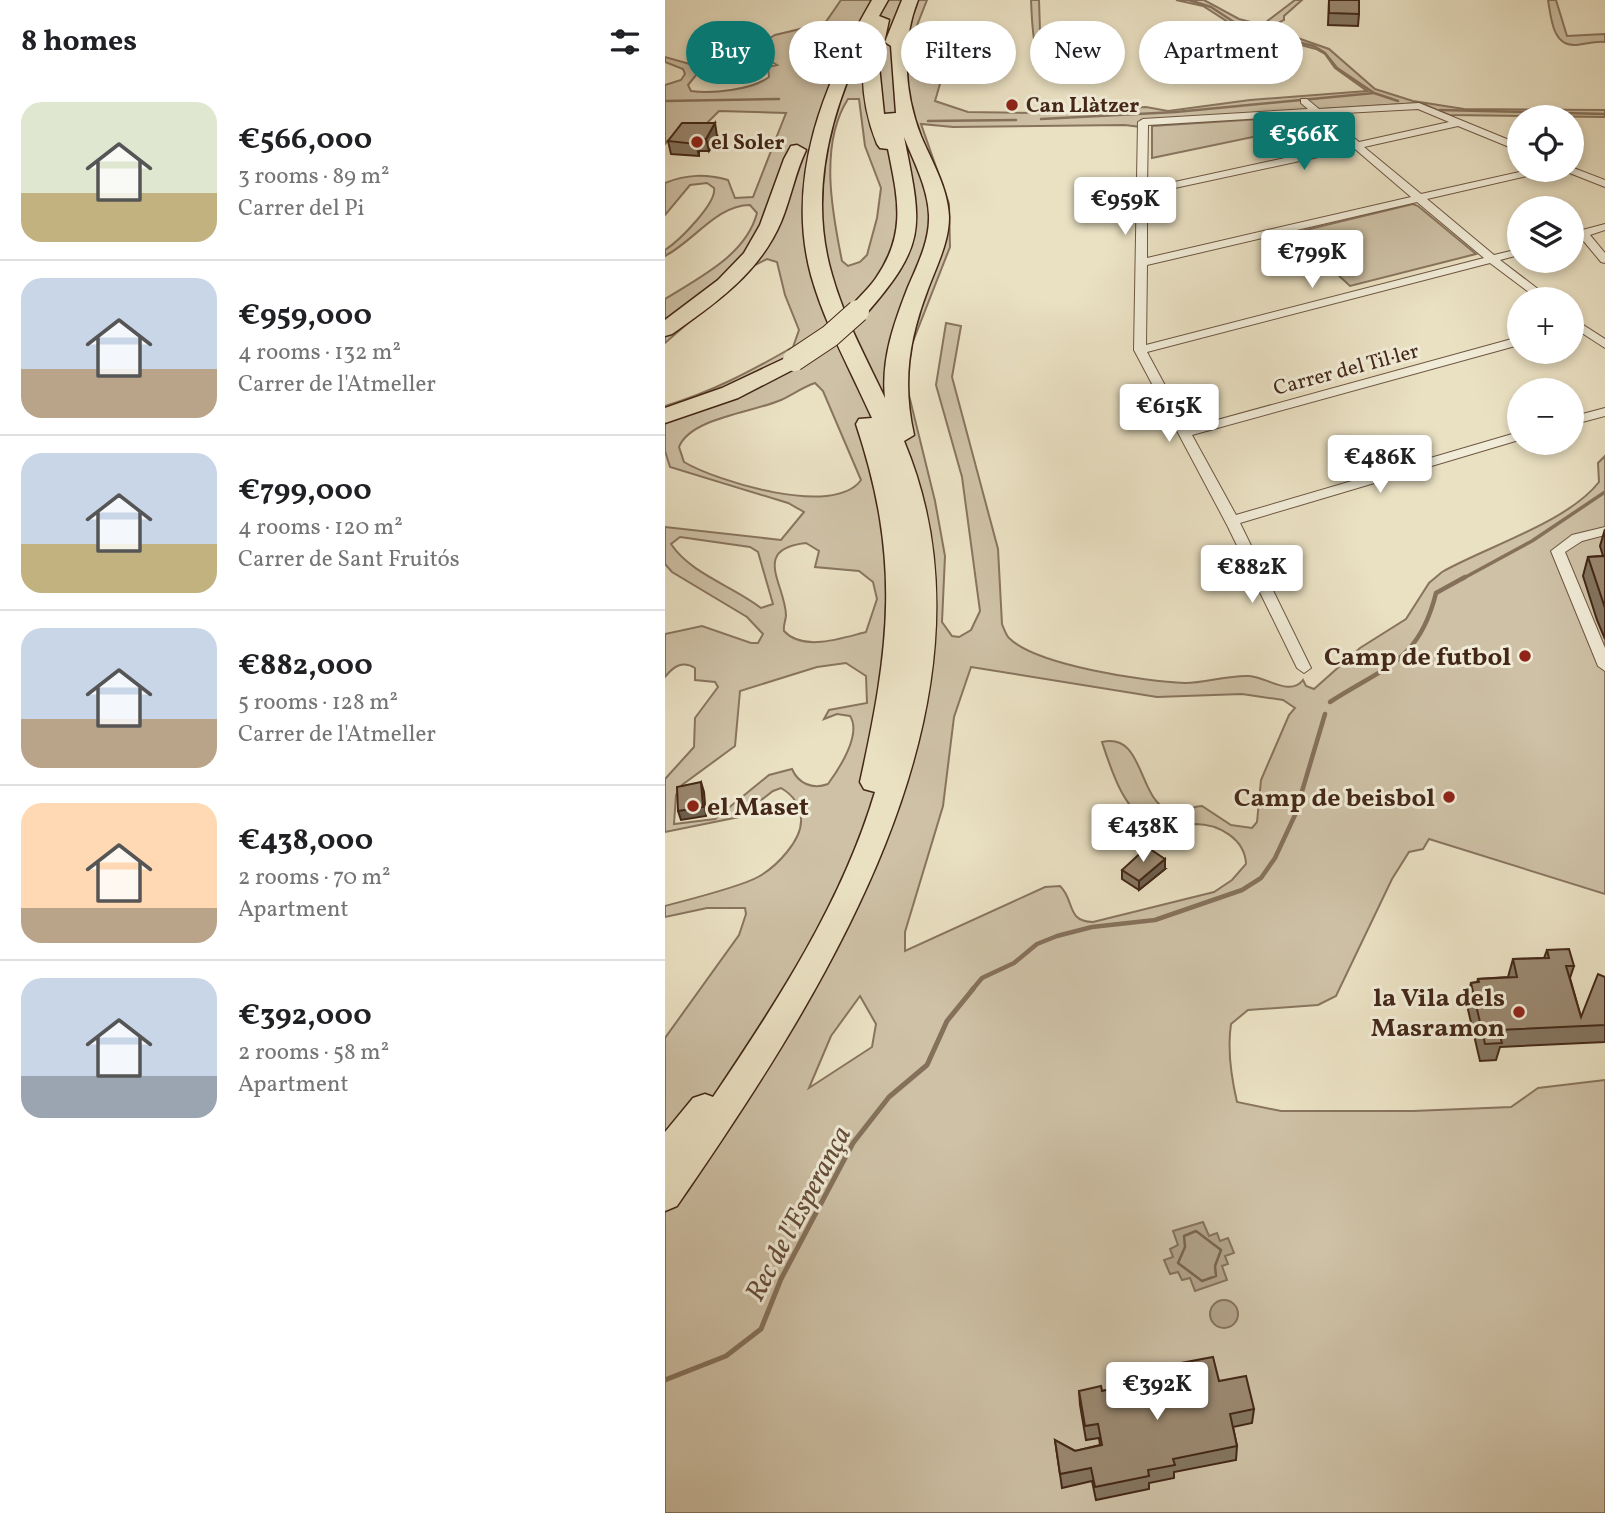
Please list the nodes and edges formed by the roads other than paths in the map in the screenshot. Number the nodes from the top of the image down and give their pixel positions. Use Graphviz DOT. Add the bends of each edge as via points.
graph roads {
  1 [pos="864,0"];
  2 [pos="880,0"];
  3 [pos="890,0"];
  4 [pos="910,0"];
  5 [pos="900,25"];
  6 [pos="1304,101"];
  7 [pos="1315,112"];
  8 [pos="1459,122"];
  9 [pos="801,136"];
  10 [pos="1507,143"];
  11 [pos="1356,145"];
  12 [pos="898,164"];
  13 [pos="1584,175"];
  14 [pos="1507,178"];
  15 [pos="1605,184"];
  16 [pos="1142,191"];
  17 [pos="1419,198"];
  18 [pos="1605,227"];
  19 [pos="1584,233"];
  20 [pos="1584,241"];
  21 [pos="1507,256"];
  22 [pos="1493,260"];
  23 [pos="1605,260"];
  24 [pos="1141,263"];
  25 [pos="1529,287"];
  26 [pos="665,330"];
  27 [pos="1584,330"];
  28 [pos="1507,344"];
  29 [pos="1605,344"];
  30 [pos="1140,350"];
  31 [pos="1605,412"];
  32 [pos="665,416"];
  33 [pos="1584,418"];
  34 [pos="1183,433"];
  35 [pos="1507,440"];
  36 [pos="906,469"];
  37 [pos="1231,521"];
  38 [pos="1605,531"];
  39 [pos="1605,666"];
  40 [pos="1304,668"];
  41 [pos="665,1158"];
  42 [pos="665,1195"];
  1 -- 9 [label="highway" via="834,54"];
  2 -- 36 [label="highway" via="823,120 814,162 813,231 831,299"];
  3 -- 12 [label="highway" via="875,37 870,68 877,121"];
  4 -- 5 [label="highway"];
  5 -- 12 [label="highway" via="888,68"];
  5 -- 36 [label="highway" via="900,92 939,212 933,250 905,321 894,364"];
  6 -- 7 [label="street"];
  7 -- 8 [label="street" via="1419,106"];
  7 -- 11 [label="street"];
  7 -- 16 [label="street" via="1143,122"];
  8 -- 10 [label="street"];
  8 -- 11 [label="street"];
  9 -- 26 [label="highway" via="759,246 714,295"];
  9 -- 41 [label="highway" via="796,205 799,245 815,305 878,453 893,508 902,573 898,654 869,809 850,861 758,1032"];
  11 -- 16 [label="street"];
  11 -- 17 [label="street"];
  12 -- 32 [label="highway, bridge" via="908,208 905,241 884,280 859,311 794,360 730,393"];
  13 -- 15 [label="street"];
  14 -- 17 [label="street"];
  16 -- 24 [label="street"];
  17 -- 22 [label="street"];
  17 -- 24 [label="street"];
  18 -- 19 [label="street"];
  20 -- 23 [label="street"];
  21 -- 22 [label="street"];
  22 -- 25 [label="street"];
  22 -- 30 [label="street"];
  24 -- 30 [label="street"];
  27 -- 29 [label="street"];
  28 -- 34 [label="street, Carrer del Til·ler"];
  30 -- 34 [label="street"];
  31 -- 33 [label="street"];
  34 -- 37 [label="street"];
  35 -- 37 [label="street"];
  36 -- 42 [label="highway" via="922,555 922,607 914,693 892,787 869,854 815,967 769,1044"];
  37 -- 40 [label="street"];
  38 -- 39 [label="street" via="1577,538 1558,551"];
}
